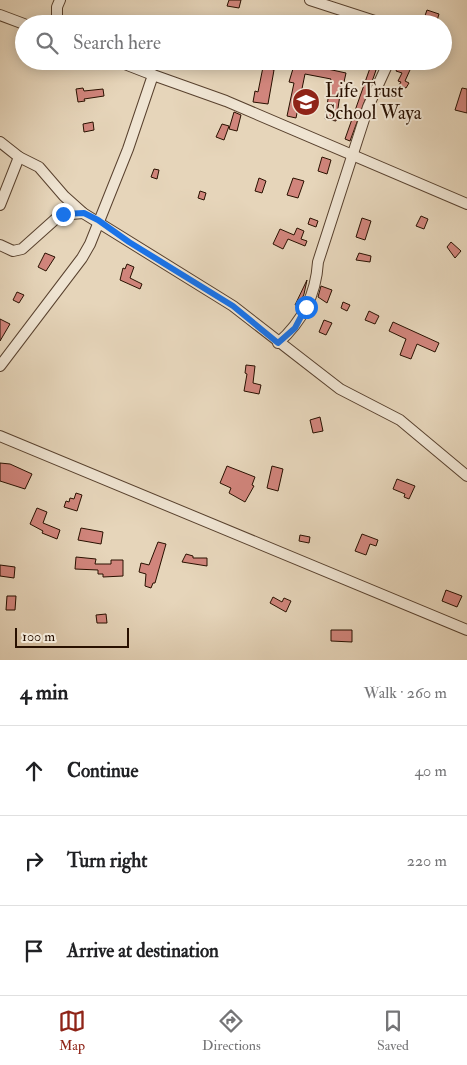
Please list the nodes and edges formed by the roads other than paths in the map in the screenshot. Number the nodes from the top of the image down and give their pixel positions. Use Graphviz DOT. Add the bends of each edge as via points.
graph roads {
  1 [pos="60,0"];
  2 [pos="310,0"];
  3 [pos="0,15"];
  4 [pos="56,15"];
  5 [pos="356,15"];
  6 [pos="15,21"];
  7 [pos="140,70"];
  8 [pos="385,70"];
  9 [pos="153,75"];
  10 [pos="0,142"];
  11 [pos="354,155"];
  12 [pos="19,157"];
  13 [pos="467,204"];
  14 [pos="0,205"];
  15 [pos="84,213"];
  16 [pos="98,220"];
  17 [pos="0,245"];
  18 [pos="278,343"];
  19 [pos="0,366"];
  20 [pos="0,436"];
  21 [pos="467,476"];
  22 [pos="467,630"];
  1 -- 4 [label="street"];
  2 -- 5 [label="street"];
  3 -- 6 [label="street"];
  7 -- 9 [label="street"];
  8 -- 11 [label="street" via="368,107"];
  9 -- 11 [label="street" via="226,100"];
  9 -- 16 [label="street" via="128,150"];
  10 -- 12 [label="street"];
  11 -- 13 [label="street"];
  11 -- 18 [label="street" via="318,262 313,290 295,328"];
  12 -- 14 [label="street"];
  12 -- 15 [label="street" via="39,167"];
  15 -- 16 [label="street"];
  15 -- 17 [label="street" via="60,215 22,249 13,251"];
  16 -- 18 [label="street" via="233,306"];
  16 -- 19 [label="street" via="82,258"];
  18 -- 21 [label="street" via="355,398 400,420"];
  20 -- 22 [label="street"];
}
